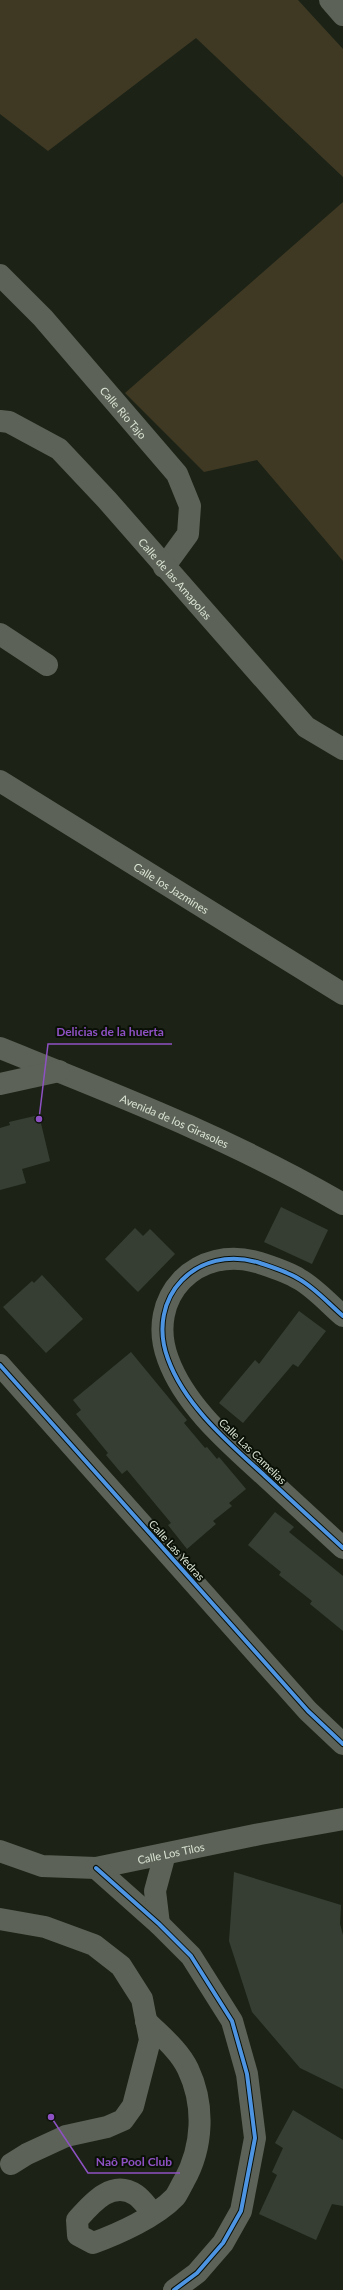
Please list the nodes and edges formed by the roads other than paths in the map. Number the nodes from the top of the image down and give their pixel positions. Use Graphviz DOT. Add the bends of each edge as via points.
graph roads {
  1 [pos="330,0"];
  2 [pos="343,15"];
  3 [pos="0,275"];
  4 [pos="0,421"];
  5 [pos="164,567"];
  6 [pos="0,634"];
  7 [pos="47,665"];
  8 [pos="343,749"];
  9 [pos="0,781"];
  10 [pos="343,994"];
  11 [pos="0,1048"];
  12 [pos="59,1071"];
  13 [pos="0,1084"];
  14 [pos="343,1204"];
  15 [pos="343,1316"];
  16 [pos="0,1365"];
  17 [pos="343,1548"];
  18 [pos="343,1744"];
  19 [pos="343,1819"];
  20 [pos="0,1851"];
  21 [pos="165,1854"];
  22 [pos="96,1868"];
  23 [pos="0,1919"];
  24 [pos="159,1924"];
  25 [pos="146,2021"];
  26 [pos="11,2164"];
  27 [pos="153,2213"];
  28 [pos="174,2290"];
  1 -- 2 [label="street"];
  3 -- 5 [label="street, Calle Río Tajo" via="43,318 177,474 190,506 188,534"];
  4 -- 5 [label="street, Calle de las Amapolas" via="9,422 59,449"];
  5 -- 8 [label="street, Calle de las Amapolas" via="306,727"];
  6 -- 7 [label="street"];
  9 -- 10 [label="street, Calle los Jazmines"];
  11 -- 12 [label="street, Avenida de los Girasoles"];
  12 -- 13 [label="street"];
  12 -- 14 [label="street, Avenida de los Girasoles" via="190,1126 289,1172"];
  15 -- 17 [label="street, Calle Las Camelias" via="299,1278 259,1263 234,1258 209,1263 191,1271 176,1286 165,1304 162,1335 168,1358 181,1387 220,1434"];
  16 -- 18 [label="street, Calle Las Yedras" via="308,1711"];
  19 -- 21 [label="street, Calle Los Tilos"];
  20 -- 22 [label="street, Calle Los Tilos" via="42,1866"];
  21 -- 22 [label="street, Calle Los Tilos"];
  21 -- 24 [label="street" via="155,1890"];
  22 -- 24 [label="street"];
  23 -- 25 [label="street" via="45,1927 94,1945 121,1966 142,1999"];
  24 -- 28 [label="street" via="190,1956 232,2021 247,2074 255,2138 241,2211 223,2243 197,2273"];
  25 -- 26 [label="street" via="150,2040 133,2106 123,2120 107,2127 66,2136"];
  25 -- 27 [label="street" via="174,2048 188,2069 199,2106 200,2137 190,2169 175,2196"];
}
